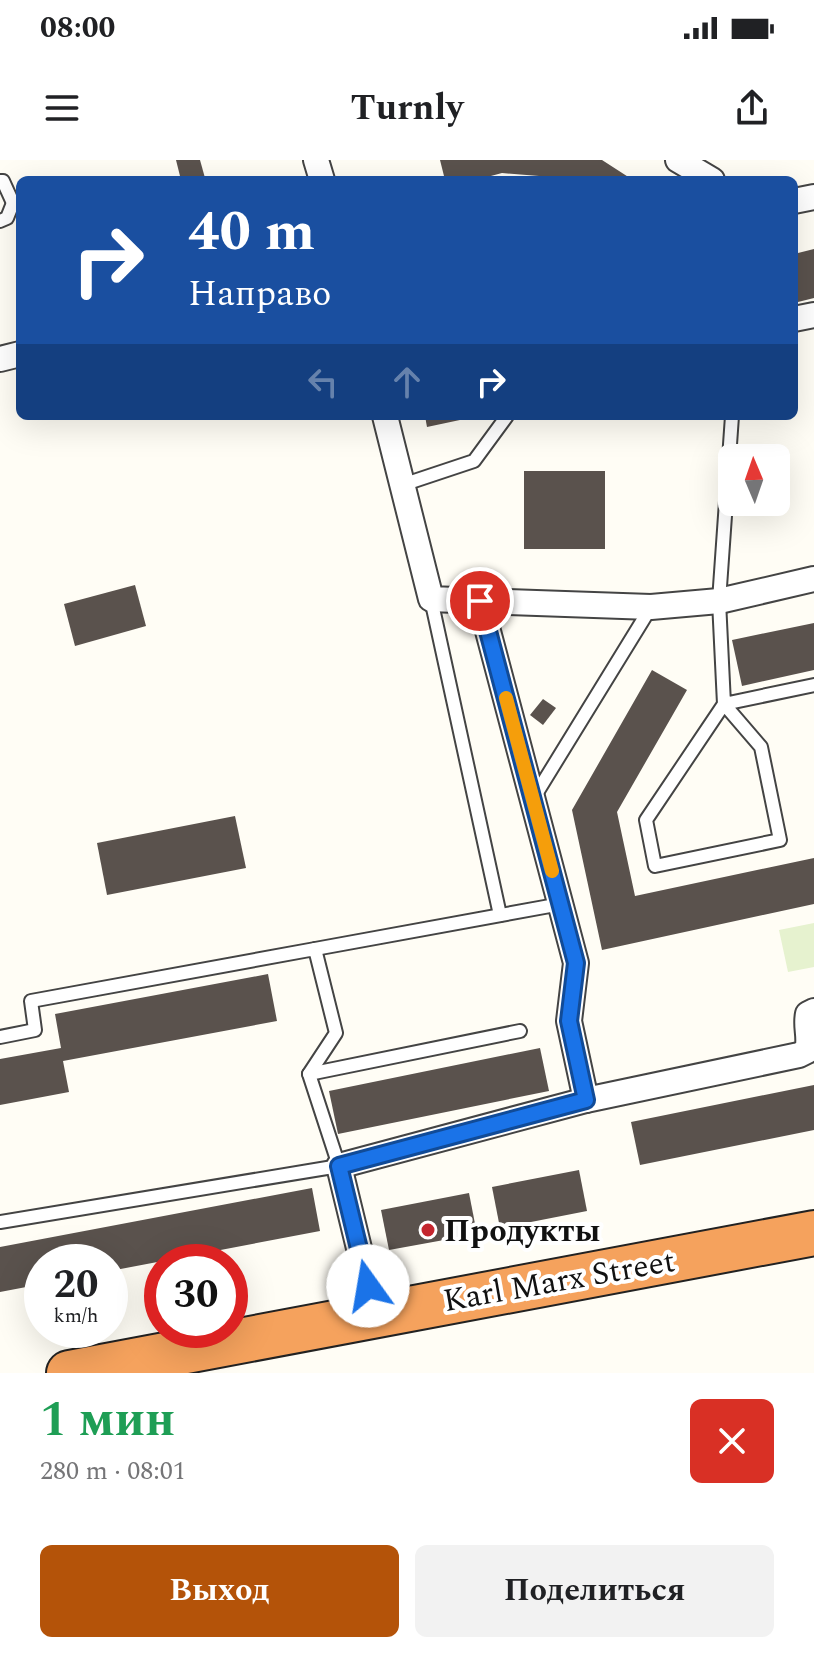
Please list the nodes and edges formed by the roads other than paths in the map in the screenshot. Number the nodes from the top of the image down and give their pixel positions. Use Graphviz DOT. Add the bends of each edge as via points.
graph roads {
  1 [pos="678,160"];
  2 [pos="705,176"];
  3 [pos="0,181"];
  4 [pos="16,202"];
  5 [pos="0,221"];
  6 [pos="386,420"];
  7 [pos="504,420"];
  8 [pos="732,420"];
  9 [pos="402,485"];
  10 [pos="814,579"];
  11 [pos="431,599"];
  12 [pos="480,601"];
  13 [pos="719,601"];
  14 [pos="651,607"];
  15 [pos="814,685"];
  16 [pos="724,704"];
  17 [pos="533,799"];
  18 [pos="561,904"];
  19 [pos="500,915"];
  20 [pos="315,949"];
  21 [pos="814,1011"];
  22 [pos="520,1031"];
  23 [pos="0,1037"];
  24 [pos="309,1074"];
  25 [pos="586,1100"];
  26 [pos="339,1166"];
  27 [pos="0,1222"];
  28 [pos="814,1233"];
  29 [pos="375,1314"];
  30 [pos="69,1373"];
  1 -- 2 [label="street"];
  3 -- 4 [label="lane"];
  4 -- 5 [label="lane"];
  6 -- 9 [label="street"];
  7 -- 9 [label="lane" via="474,461"];
  8 -- 13 [label="lane"];
  9 -- 11 [label="street"];
  10 -- 13 [label="street"];
  11 -- 12 [label="street"];
  11 -- 19 [label="lane"];
  12 -- 14 [label="street"];
  12 -- 17 [label="street"];
  13 -- 14 [label="street"];
  13 -- 16 [label="lane"];
  14 -- 17 [label="lane"];
  15 -- 16 [label="lane"];
  16 -- 16 [label="lane" via="761,747 780,840 655,866 646,820"];
  17 -- 18 [label="street"];
  18 -- 19 [label="lane"];
  18 -- 25 [label="street" via="576,963 569,1021"];
  19 -- 20 [label="lane"];
  20 -- 23 [label="lane" via="31,1001 35,1030"];
  20 -- 24 [label="lane" via="336,1033"];
  21 -- 25 [label="street" via="806,1023 807,1051 799,1055"];
  22 -- 24 [label="lane"];
  24 -- 26 [label="lane"];
  25 -- 26 [label="street"];
  26 -- 27 [label="lane"];
  26 -- 29 [label="street"];
  28 -- 29 [label="highway, Karl Marx Street"];
  29 -- 30 [label="highway, Karl Marx Street"];
}
